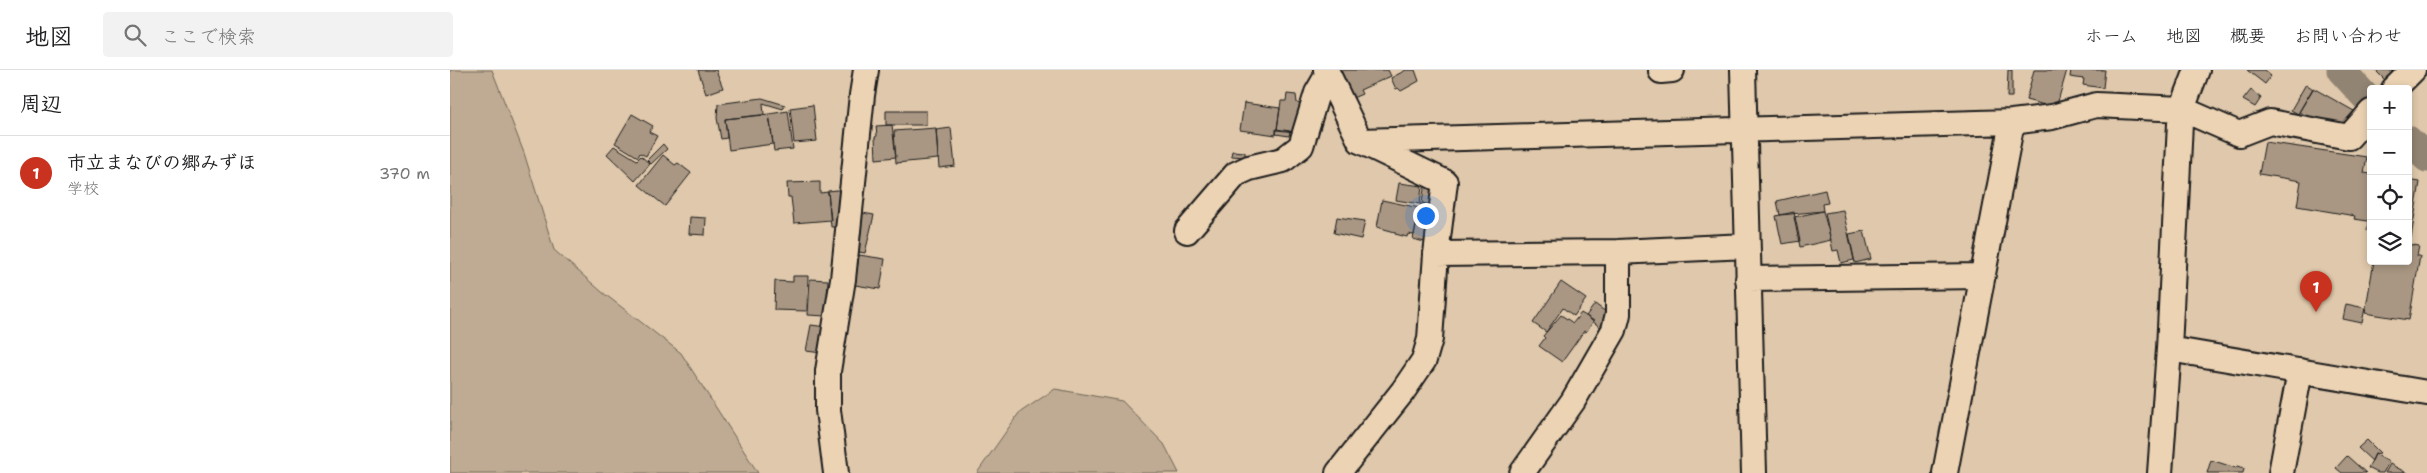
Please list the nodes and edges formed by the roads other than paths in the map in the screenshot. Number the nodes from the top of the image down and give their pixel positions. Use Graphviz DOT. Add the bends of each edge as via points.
graph roads {
  1 [pos="866,70"];
  2 [pos="1743,70"];
  3 [pos="2197,70"];
  4 [pos="2413,70"];
  5 [pos="1327,72"];
  6 [pos="2398,85"];
  7 [pos="2182,109"];
  8 [pos="2367,115"];
  9 [pos="2012,122"];
  10 [pos="1746,131"];
  11 [pos="1360,141"];
  12 [pos="1187,231"];
  13 [pos="1747,246"];
  14 [pos="1618,252"];
  15 [pos="1436,254"];
  16 [pos="1982,276"];
  17 [pos="1748,278"];
  18 [pos="2169,349"];
  19 [pos="2300,371"];
  20 [pos="2427,393"];
  21 [pos="836,473"];
  22 [pos="1338,473"];
  23 [pos="1522,473"];
  24 [pos="1754,473"];
  25 [pos="1945,473"];
  26 [pos="2160,473"];
  27 [pos="2281,473"];
  1 -- 21 [label="street" via="843,278 828,371 828,410"];
  2 -- 10 [label="street"];
  3 -- 7 [label="street"];
  4 -- 6 [label="street"];
  5 -- 11 [label="street"];
  5 -- 12 [label="street" via="1301,146 1283,160 1236,174"];
  7 -- 8 [label="street" via="2239,134 2270,122 2349,138"];
  7 -- 9 [label="street" via="2096,105 2052,117"];
  7 -- 18 [label="street"];
  9 -- 10 [label="street"];
  9 -- 16 [label="street"];
  10 -- 11 [label="street"];
  10 -- 13 [label="street"];
  11 -- 15 [label="street" via="1445,182"];
  13 -- 14 [label="street"];
  13 -- 17 [label="street"];
  14 -- 15 [label="street"];
  14 -- 23 [label="street" via="1618,314 1614,330 1573,401"];
  15 -- 22 [label="street" via="1430,339 1424,360"];
  16 -- 17 [label="street"];
  16 -- 25 [label="street"];
  17 -- 24 [label="street"];
  18 -- 19 [label="street"];
  18 -- 26 [label="street"];
  19 -- 20 [label="street"];
  19 -- 27 [label="street"];
}
